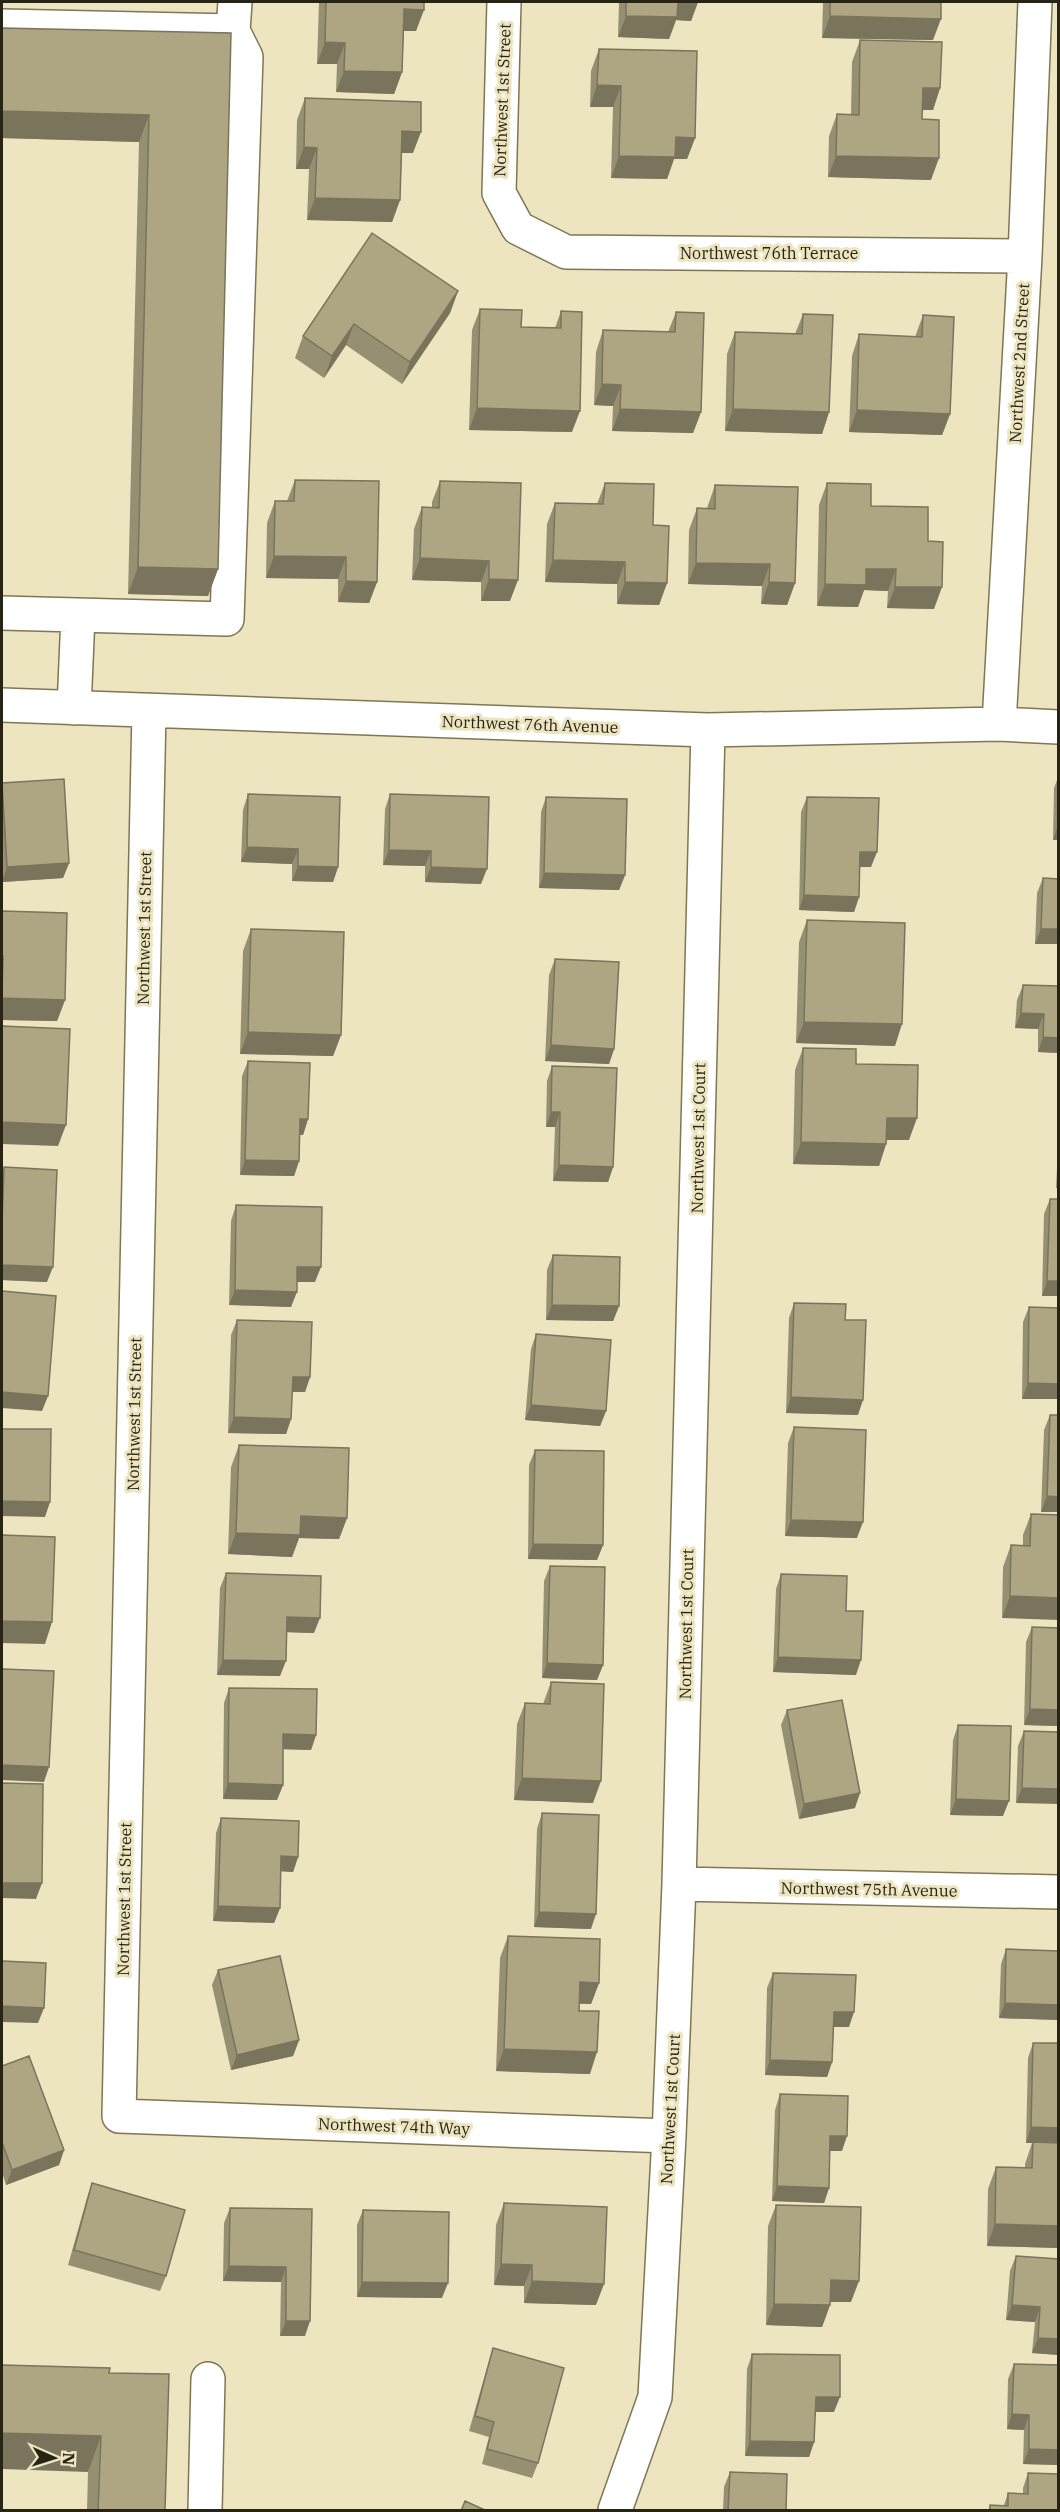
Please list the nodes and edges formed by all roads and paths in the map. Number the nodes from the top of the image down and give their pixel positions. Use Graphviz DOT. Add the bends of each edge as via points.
graph roads {
  1 [pos="504,2"];
  2 [pos="1035,2"];
  3 [pos="234,16"];
  4 [pos="2,26"];
  5 [pos="518,228"];
  6 [pos="1026,256"];
  7 [pos="2,614"];
  8 [pos="78,616"];
  9 [pos="2,705"];
  10 [pos="74,708"];
  11 [pos="148,711"];
  12 [pos="999,724"];
  13 [pos="1059,727"];
  14 [pos="708,730"];
  15 [pos="679,1884"];
  16 [pos="1059,1892"];
  17 [pos="119,2116"];
  18 [pos="669,2136"];
  19 [pos="208,2379"];
  20 [pos="205,2511"];
  21 [pos="615,2511"];
  1 -- 5 [label="street, Northwest 1st Street" via="499,193"];
  2 -- 6 [label="street, Northwest 2nd Street"];
  3 -- 4 [label="street"];
  3 -- 8 [label="street" via="246,57 227,619"];
  5 -- 6 [label="street, Northwest 76th Terrace" via="566,252"];
  6 -- 12 [label="street, Northwest 2nd Street"];
  7 -- 8 [label="street"];
  8 -- 10 [label="street"];
  9 -- 10 [label="street, Northwest 76th Avenue"];
  10 -- 11 [label="street, Northwest 76th Avenue"];
  11 -- 14 [label="street, Northwest 76th Avenue"];
  11 -- 17 [label="street, Northwest 1st Street"];
  12 -- 13 [label="street, Northwest 76th Avenue"];
  12 -- 14 [label="street, Northwest 76th Avenue"];
  14 -- 15 [label="street, Northwest 1st Court"];
  15 -- 16 [label="street, Northwest 75th Avenue"];
  15 -- 18 [label="street, Northwest 1st Court"];
  17 -- 18 [label="street, Northwest 74th Way"];
  18 -- 21 [label="street, Northwest 1st Court" via="655,2397"];
  19 -- 20 [label="street"];
}
